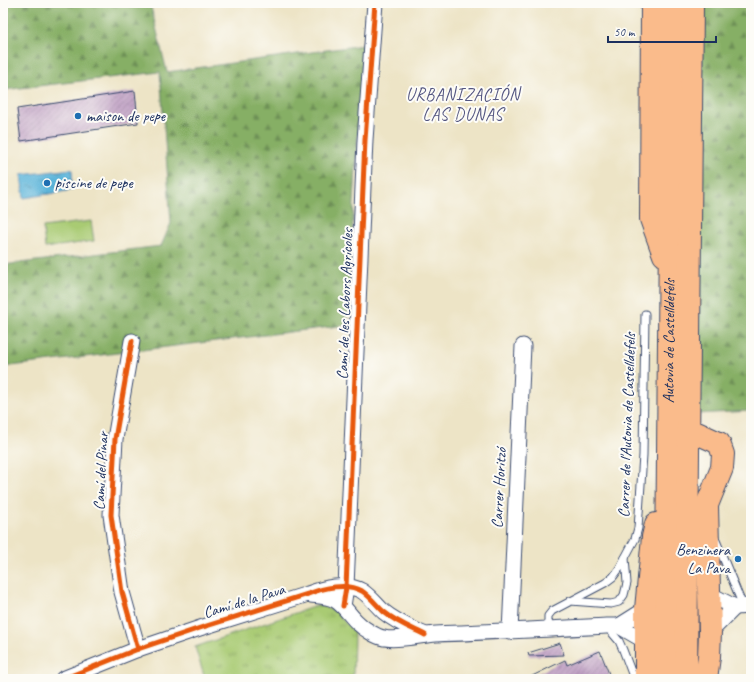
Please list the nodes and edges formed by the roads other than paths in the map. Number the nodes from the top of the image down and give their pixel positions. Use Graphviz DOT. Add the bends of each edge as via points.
graph roads {
  1 [pos="374,3"];
  2 [pos="652,3"];
  3 [pos="672,3"];
  4 [pos="692,3"];
  5 [pos="669,268"];
  6 [pos="645,314"];
  7 [pos="132,341"];
  8 [pos="523,346"];
  9 [pos="688,429"];
  10 [pos="688,460"];
  11 [pos="668,478"];
  12 [pos="707,511"];
  13 [pos="625,557"];
  14 [pos="346,587"];
  15 [pos="308,594"];
  16 [pos="709,594"];
  17 [pos="570,601"];
  18 [pos="343,606"];
  19 [pos="743,606"];
  20 [pos="646,609"];
  21 [pos="612,626"];
  22 [pos="548,629"];
  23 [pos="510,632"];
  24 [pos="710,632"];
  25 [pos="425,635"];
  26 [pos="645,641"];
  27 [pos="138,649"];
  28 [pos="62,679"];
  29 [pos="634,679"];
  30 [pos="646,679"];
  31 [pos="666,679"];
  32 [pos="686,679"];
  33 [pos="706,679"];
  1 -- 14 [label="street, Camí de les Labors Agrícoles" via="365,140"];
  2 -- 5 [label="highway" via="651,219"];
  3 -- 5 [label="highway, Autovia de Castelldefels"];
  4 -- 9 [label="highway, Autovia de Castelldefels"];
  5 -- 11 [label="highway, Autovia de Castelldefels"];
  6 -- 13 [label="lane, Carrer de l'Autovia de Castelldefels" via="643,455 638,528"];
  7 -- 27 [label="street, Camí del Pinar" via="115,439 111,515 122,592"];
  8 -- 23 [label="street, Carrer Horitzó"];
  9 -- 10 [label="highway, Autovia de Castelldefels"];
  9 -- 12 [label="highway" via="719,444 723,454 722,468"];
  10 -- 12 [label="highway"];
  10 -- 32 [label="highway, Autovia de Castelldefels"];
  11 -- 20 [label="highway" via="653,537"];
  11 -- 31 [label="highway, Autovia de Castelldefels"];
  12 -- 16 [label="highway"];
  12 -- 19 [label="lane"];
  13 -- 17 [label="lane, Carrer de l'Autovia de Castelldefels" via="613,577"];
  13 -- 17 [label="lane" via="627,583 619,602 612,604"];
  14 -- 15 [label="street, Camí de la Pava" via="321,589"];
  14 -- 18 [label="street, Camí de les Labors Agrícoles"];
  14 -- 25 [label="street, Camí de la Pava" via="361,590 384,612"];
  15 -- 18 [label="street, Camí de la Pava" via="328,597"];
  15 -- 27 [label="street, Camí de la Pava"];
  16 -- 19 [label="street"];
  16 -- 24 [label="highway"];
  17 -- 22 [label="lane, Carrer de l'Autovia de Castelldefels" via="552,610 548,616"];
  18 -- 25 [label="street, Camí de la Pava" via="358,623 378,636 393,639"];
  19 -- 24 [label="street"];
  20 -- 21 [label="street, Camí de la Pava"];
  20 -- 26 [label="highway"];
  21 -- 22 [label="street, Camí de la Pava"];
  21 -- 26 [label="street"];
  21 -- 29 [label="lane"];
  22 -- 23 [label="street, Camí de la Pava"];
  23 -- 25 [label="street, Camí de la Pava"];
  24 -- 33 [label="highway"];
  26 -- 30 [label="highway"];
  27 -- 28 [label="street, Camí de la Pava"];
}
